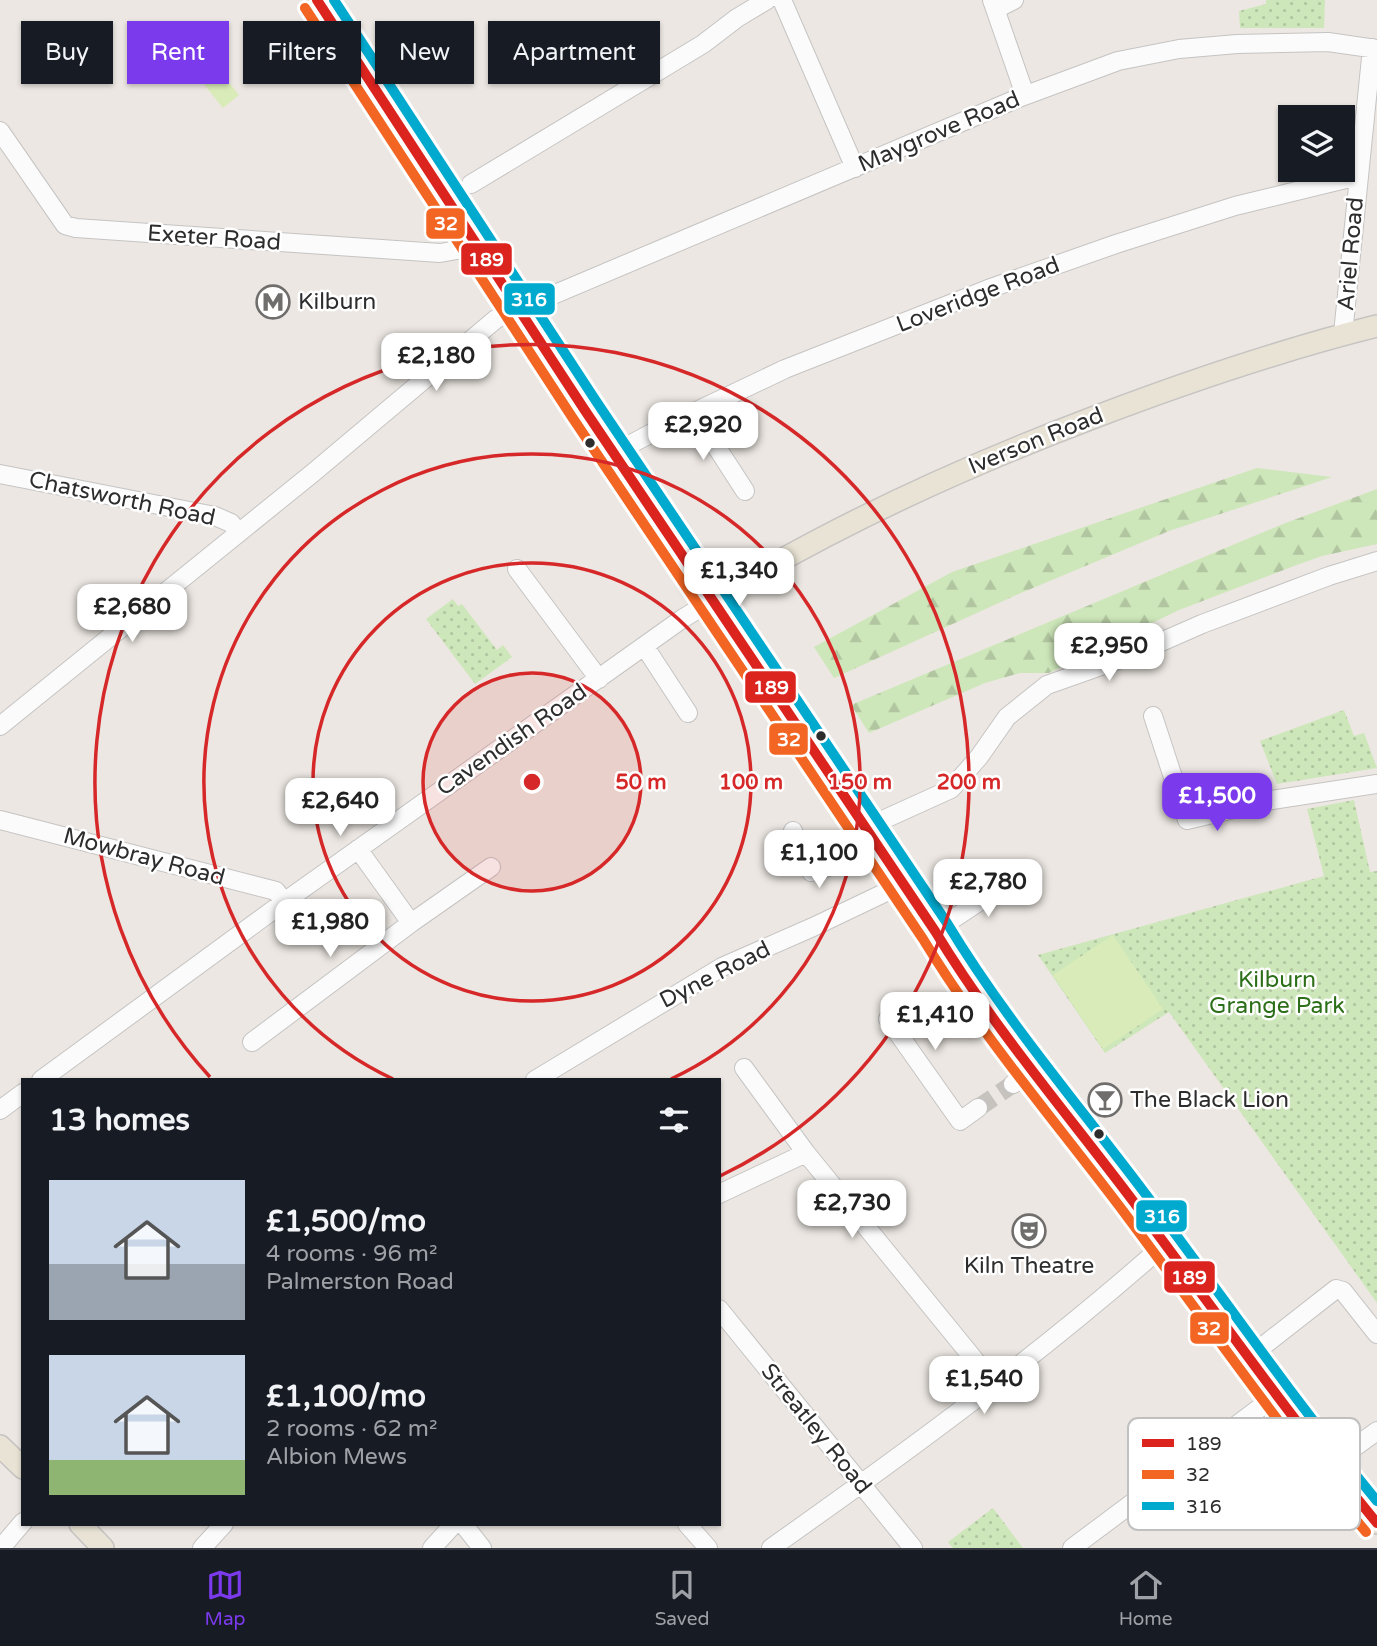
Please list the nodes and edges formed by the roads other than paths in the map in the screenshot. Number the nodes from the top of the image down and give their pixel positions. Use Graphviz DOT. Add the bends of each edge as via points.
graph roads {
  1 [pos="317,0"];
  2 [pos="767,0"];
  3 [pos="782,0"];
  4 [pos="1014,0"];
  5 [pos="994,4"];
  6 [pos="1375,48"];
  7 [pos="1025,95"];
  8 [pos="0,131"];
  9 [pos="855,168"];
  10 [pos="1358,176"];
  11 [pos="471,184"];
  12 [pos="475,240"];
  13 [pos="521,309"];
  14 [pos="1377,326"];
  15 [pos="1343,334"];
  16 [pos="694,412"];
  17 [pos="614,453"];
  18 [pos="0,474"];
  19 [pos="745,491"];
  20 [pos="239,533"];
  21 [pos="1377,561"];
  22 [pos="517,569"];
  23 [pos="713,600"];
  24 [pos="645,647"];
  25 [pos="599,679"];
  26 [pos="688,713"];
  27 [pos="1153,716"];
  28 [pos="0,726"];
  29 [pos="1377,784"];
  30 [pos="0,820"];
  31 [pos="865,828"];
  32 [pos="793,831"];
  33 [pos="358,849"];
  34 [pos="878,849"];
  35 [pos="491,867"];
  36 [pos="1019,875"];
  37 [pos="904,884"];
  38 [pos="284,902"];
  39 [pos="411,923"];
  40 [pos="935,931"];
  41 [pos="888,1019"];
  42 [pos="252,1042"];
  43 [pos="744,1068"];
  44 [pos="1032,1071"];
  45 [pos="44,1078"];
  46 [pos="538,1078"];
  47 [pos="1013,1084"];
  48 [pos="21,1094"];
  49 [pos="978,1108"];
  50 [pos="0,1110"];
  51 [pos="806,1153"];
  52 [pos="721,1193"];
  53 [pos="1165,1244"];
  54 [pos="721,1311"];
  55 [pos="1377,1334"];
  56 [pos="1248,1357"];
  57 [pos="995,1385"];
  58 [pos="1277,1395"];
  59 [pos="1246,1418"];
  60 [pos="1294,1418"];
  61 [pos="1377,1431"];
  62 [pos="1360,1443"];
  63 [pos="0,1446"];
  64 [pos="21,1466"];
  65 [pos="860,1485"];
  66 [pos="1360,1502"];
  67 [pos="1128,1506"];
  68 [pos="1377,1523"];
  69 [pos="21,1524"];
  70 [pos="82,1526"];
  71 [pos="222,1526"];
  72 [pos="452,1526"];
  73 [pos="465,1526"];
  74 [pos="689,1526"];
  75 [pos="1,1548"];
  76 [pos="103,1548"];
  77 [pos="202,1548"];
  78 [pos="432,1548"];
  79 [pos="482,1548"];
  80 [pos="708,1548"];
  81 [pos="771,1548"];
  82 [pos="913,1548"];
  83 [pos="1072,1548"];
  1 -- 12 [label="main road"];
  2 -- 11 [label="street" via="703,44"];
  3 -- 9 [label="street"];
  4 -- 5 [label="street"];
  5 -- 7 [label="street"];
  6 -- 7 [label="street, Maygrove Road" via="1328,42 1179,49 1118,61"];
  6 -- 10 [label="street, Ariel Road"];
  7 -- 9 [label="street, Maygrove Road"];
  8 -- 12 [label="street, Exeter Road" via="65,225 76,228 449,253"];
  9 -- 13 [label="street, Maygrove Road"];
  10 -- 15 [label="street, Ariel Road"];
  10 -- 16 [label="street, Loveridge Road" via="1236,206 988,289 785,369"];
  12 -- 13 [label="main road"];
  13 -- 17 [label="main road"];
  13 -- 20 [label="street, Maygrove Road" via="496,319"];
  14 -- 15 [label="main road, Iverson Road"];
  15 -- 23 [label="main road, Iverson Road" via="1217,372 1002,453 794,551"];
  16 -- 17 [label="street, Loveridge Road"];
  16 -- 19 [label="street"];
  17 -- 23 [label="main road"];
  18 -- 20 [label="street, Chatsworth Road" via="215,516 231,523"];
  20 -- 28 [label="street, Maygrove Road"];
  21 -- 31 [label="street" via="1048,685 1007,717 951,789"];
  22 -- 25 [label="street"];
  23 -- 24 [label="street, Cavendish Road"];
  23 -- 31 [label="main road"];
  24 -- 25 [label="street, Cavendish Road"];
  24 -- 26 [label="street"];
  25 -- 33 [label="street, Cavendish Road"];
  27 -- 29 [label="street" via="1187,820 1272,800"];
  30 -- 38 [label="street, Mowbray Road" via="276,891"];
  31 -- 34 [label="main road"];
  32 -- 34 [label="street" via="811,872"];
  33 -- 38 [label="street, Cavendish Road"];
  33 -- 39 [label="street"];
  34 -- 37 [label="main road"];
  35 -- 39 [label="street"];
  36 -- 40 [label="street"];
  37 -- 40 [label="main road"];
  37 -- 46 [label="street, Dyne Road" via="722,967"];
  38 -- 45 [label="street, Cavendish Road"];
  39 -- 42 [label="street"];
  40 -- 44 [label="main road" via="974,996"];
  41 -- 49 [label="street" via="960,1121"];
  43 -- 51 [label="street"];
  44 -- 47 [label="street"];
  44 -- 53 [label="main road"];
  48 -- 50 [label="street"];
  51 -- 52 [label="street"];
  51 -- 57 [label="street"];
  53 -- 56 [label="main road"];
  53 -- 57 [label="street"];
  54 -- 65 [label="street, Streatley Road"];
  55 -- 56 [label="street" via="1343,1291 1336,1289"];
  56 -- 58 [label="main road"];
  57 -- 65 [label="street"];
  58 -- 59 [label="street"];
  58 -- 60 [label="main road"];
  61 -- 62 [label="street"];
  63 -- 64 [label="main road"];
  65 -- 81 [label="street"];
  65 -- 82 [label="street, Streatley Road"];
  66 -- 68 [label="main road"];
  67 -- 83 [label="street"];
  69 -- 75 [label="street"];
  70 -- 76 [label="main road"];
  71 -- 77 [label="street"];
  72 -- 78 [label="street"];
  73 -- 79 [label="street"];
  74 -- 80 [label="street"];
}
